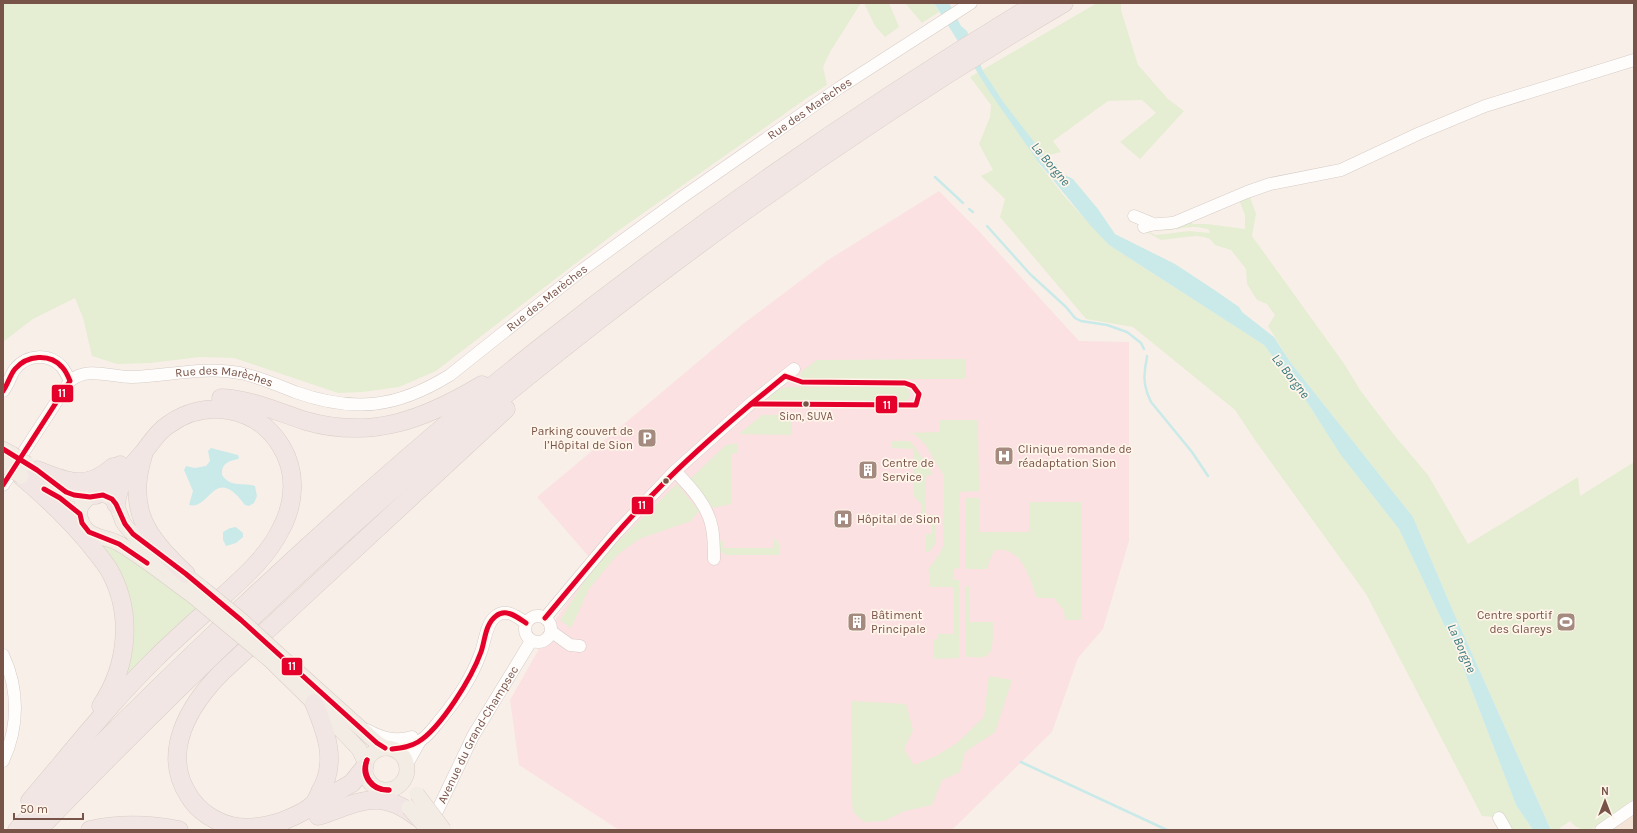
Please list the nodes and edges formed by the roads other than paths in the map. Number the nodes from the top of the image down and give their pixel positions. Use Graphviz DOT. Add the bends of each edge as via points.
graph roads {
  1 [pos="971,3"];
  2 [pos="1037,3"];
  3 [pos="1059,6"];
  4 [pos="1632,61"];
  5 [pos="891,102"];
  6 [pos="1134,216"];
  7 [pos="620,304"];
  8 [pos="537,350"];
  9 [pos="794,369"];
  10 [pos="70,381"];
  11 [pos="3,391"];
  12 [pos="145,449"];
  13 [pos="123,459"];
  14 [pos="14,466"];
  15 [pos="675,471"];
  16 [pos="93,496"];
  17 [pos="116,504"];
  18 [pos="80,514"];
  19 [pos="714,559"];
  20 [pos="186,574"];
  21 [pos="197,592"];
  22 [pos="545,618"];
  23 [pos="526,622"];
  24 [pos="552,632"];
  25 [pos="531,641"];
  26 [pos="580,646"];
  27 [pos="3,655"];
  28 [pos="273,657"];
  29 [pos="314,703"];
  30 [pos="360,726"];
  31 [pos="435,726"];
  32 [pos="420,740"];
  33 [pos="389,748"];
  34 [pos="68,756"];
  35 [pos="3,761"];
  36 [pos="365,765"];
  37 [pos="406,771"];
  38 [pos="383,789"];
  39 [pos="1634,807"];
  40 [pos="315,812"];
  41 [pos="418,815"];
  42 [pos="1499,818"];
  43 [pos="6,830"];
  44 [pos="17,830"];
  45 [pos="38,830"];
  46 [pos="90,830"];
  47 [pos="179,830"];
  48 [pos="290,830"];
  49 [pos="444,830"];
  50 [pos="1506,830"];
  51 [pos="1601,830"];
  1 -- 10 [label="street, Rue des Marèches" via="833,92 582,270 450,375 408,397 384,403 336,403 256,377 216,370 131,377 86,373"];
  2 -- 5 [label="highway"];
  3 -- 5 [label="highway"];
  4 -- 6 [label="street" via="1485,106 1341,170 1270,184 1176,222 1147,225"];
  5 -- 7 [label="highway"];
  5 -- 8 [label="highway" via="758,184 668,249"];
  7 -- 40 [label="highway" via="222,672 191,710 180,738 177,751 178,766 187,793 204,812 221,822 245,828"];
  7 -- 45 [label="highway" via="480,415 324,551 188,680"];
  8 -- 13 [label="highway" via="445,406 400,424 334,427 244,401 224,398 198,400 176,407 156,420"];
  8 -- 44 [label="highway" via="413,454 272,579"];
  9 -- 15 [label="street" via="750,404"];
  10 -- 11 [label="street" via="61,366 48,358 34,356 22,361 14,370"];
  10 -- 14 [label="street"];
  12 -- 17 [label="highway" via="122,480"];
  12 -- 20 [label="highway" via="137,482 142,516 152,538 166,556"];
  12 -- 34 [label="highway" via="167,425 191,412 220,409 244,414 266,427 284,450 292,474 290,504 279,533 260,560 144,670"];
  13 -- 14 [label="highway" via="102,476 82,483 66,482"];
  13 -- 16 [label="highway" via="109,483"];
  14 -- 16 [label="main road" via="66,492"];
  14 -- 18 [label="main road"];
  14 -- 34 [label="highway" via="63,513 100,556 115,583 123,608 124,642 118,673 102,704"];
  15 -- 19 [label="street" via="706,510 712,528"];
  15 -- 22 [label="street" via="617,532"];
  16 -- 17 [label="main road" via="107,496"];
  16 -- 18 [label="main road" via="81,506"];
  17 -- 20 [label="main road" via="124,524 133,534"];
  18 -- 21 [label="main road" via="82,523 89,532 114,541"];
  20 -- 21 [label="main road"];
  21 -- 28 [label="main road, bridge" via="241,620"];
  22 -- 23 [label="street" via="537,616"];
  22 -- 24 [label="street" via="551,624"];
  23 -- 25 [label="street" via="526,635"];
  23 -- 31 [label="street" via="511,613 503,613 493,619 471,676 457,700"];
  24 -- 25 [label="street" via="544,642"];
  24 -- 26 [label="street" via="570,645"];
  25 -- 41 [label="street, Avenue du Grand-Champsec" via="473,736"];
  27 -- 35 [label="street" via="13,685 16,709 12,737"];
  28 -- 29 [label="main road"];
  28 -- 30 [label="main road"];
  29 -- 36 [label="main road" via="359,749"];
  29 -- 40 [label="highway" via="327,738 330,764"];
  30 -- 31 [label="street" via="378,736 401,740"];
  30 -- 33 [label="main road" via="377,743"];
  31 -- 32 [label="street"];
  32 -- 33 [label="street" via="402,748"];
  32 -- 37 [label="street"];
  33 -- 36 [label="main road" via="374,751"];
  33 -- 37 [label="main road" via="403,757"];
  34 -- 43 [label="highway"];
  36 -- 38 [label="main road" via="365,774 369,782"];
  36 -- 40 [label="highway" via="352,783"];
  37 -- 38 [label="main road" via="398,786"];
  37 -- 41 [label="main road"];
  38 -- 40 [label="highway" via="355,795"];
  38 -- 41 [label="main road"];
  39 -- 51 [label="street"];
  40 -- 41 [label="highway" via="372,800 392,802"];
  40 -- 48 [label="highway"];
  41 -- 49 [label="main road, bridge"];
  42 -- 50 [label="street"];
  46 -- 47 [label="highway" via="118,825"];
}
